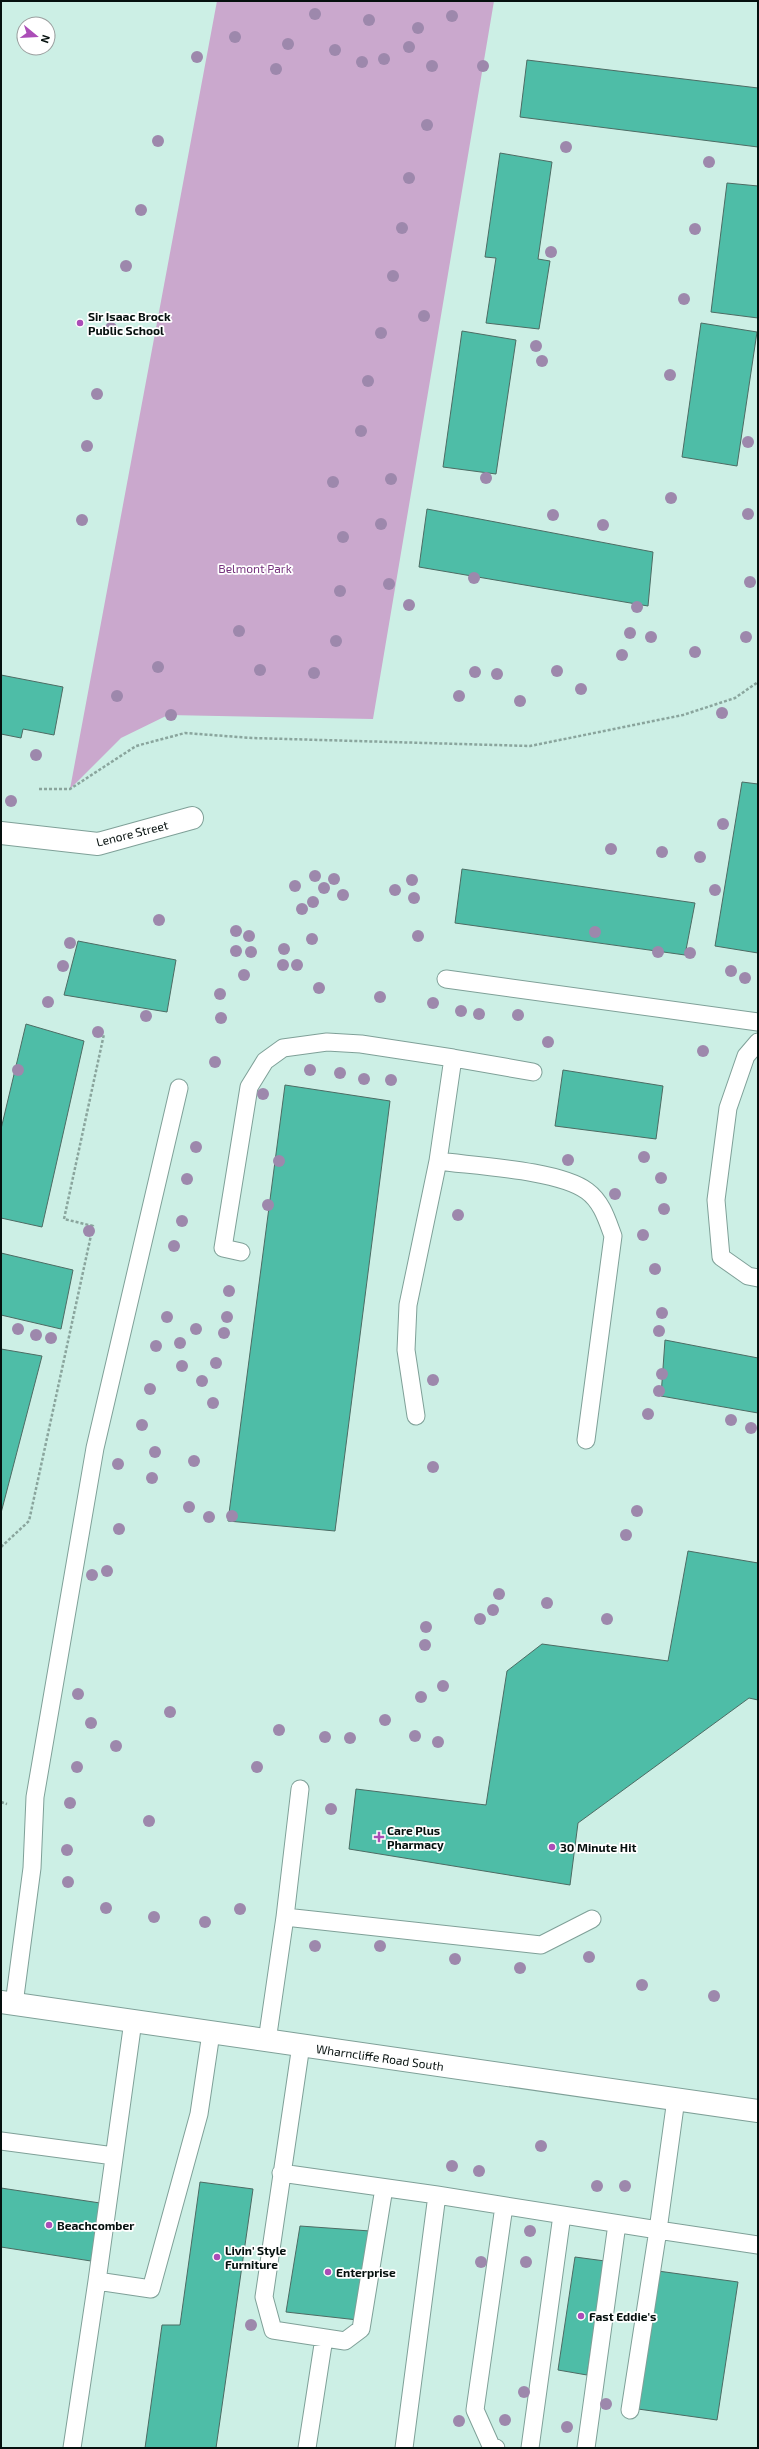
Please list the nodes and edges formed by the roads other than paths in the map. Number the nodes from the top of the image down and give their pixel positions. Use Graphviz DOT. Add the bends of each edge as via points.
graph roads {
  1 [pos="192,818"];
  2 [pos="1,833"];
  3 [pos="446,980"];
  4 [pos="758,1022"];
  5 [pos="758,1042"];
  6 [pos="453,1058"];
  7 [pos="533,1072"];
  8 [pos="179,1088"];
  9 [pos="438,1161"];
  10 [pos="241,1252"];
  11 [pos="758,1278"];
  12 [pos="416,1416"];
  13 [pos="586,1440"];
  14 [pos="300,1789"];
  15 [pos="286,1917"];
  16 [pos="592,1919"];
  17 [pos="8,2003"];
  18 [pos="133,2022"];
  19 [pos="211,2032"];
  20 [pos="267,2041"];
  21 [pos="301,2045"];
  22 [pos="676,2099"];
  23 [pos="758,2111"];
  24 [pos="1,2141"];
  25 [pos="114,2156"];
  26 [pos="281,2173"];
  27 [pos="384,2188"];
  28 [pos="437,2195"];
  29 [pos="504,2206"];
  30 [pos="562,2215"];
  31 [pos="617,2224"];
  32 [pos="658,2230"];
  33 [pos="758,2245"];
  34 [pos="97,2281"];
  35 [pos="324,2338"];
  36 [pos="630,2410"];
  37 [pos="72,2448"];
  38 [pos="307,2448"];
  39 [pos="404,2448"];
  40 [pos="496,2448"];
  41 [pos="530,2448"];
  42 [pos="586,2448"];
  1 -- 2 [label="main road, Lenore Street" via="98,844"];
  3 -- 4 [label="lane"];
  5 -- 11 [label="lane" via="746,1056 728,1108 716,1200 721,1258 748,1276"];
  6 -- 7 [label="lane"];
  6 -- 9 [label="lane"];
  6 -- 10 [label="lane" via="361,1044 327,1042 283,1048 265,1061 249,1087 223,1248"];
  8 -- 17 [label="lane" via="95,1448 35,1797 32,1868"];
  9 -- 12 [label="lane" via="408,1305 406,1350"];
  9 -- 13 [label="lane" via="556,1177 587,1191 603,1210 613,1236"];
  14 -- 15 [label="lane"];
  15 -- 16 [label="lane" via="541,1945"];
  15 -- 20 [label="lane"];
  17 -- 18 [label="main road, Wharncliffe Road South"];
  18 -- 19 [label="main road, Wharncliffe Road South"];
  18 -- 25 [label="lane"];
  19 -- 20 [label="main road, Wharncliffe Road South"];
  19 -- 34 [label="lane" via="199,2114 151,2289"];
  20 -- 21 [label="main road, Wharncliffe Road South"];
  21 -- 22 [label="main road, Wharncliffe Road South"];
  21 -- 26 [label="lane"];
  22 -- 23 [label="main road, Wharncliffe Road South"];
  22 -- 32 [label="lane"];
  24 -- 25 [label="lane"];
  25 -- 34 [label="lane"];
  26 -- 27 [label="lane"];
  26 -- 35 [label="lane" via="264,2296 273,2330"];
  27 -- 28 [label="lane"];
  27 -- 35 [label="lane" via="361,2329 345,2341"];
  28 -- 29 [label="lane"];
  28 -- 39 [label="lane"];
  29 -- 30 [label="lane"];
  29 -- 40 [label="lane" via="475,2410 492,2448"];
  30 -- 31 [label="lane"];
  30 -- 41 [label="lane"];
  31 -- 32 [label="lane"];
  31 -- 42 [label="lane"];
  32 -- 33 [label="lane"];
  32 -- 36 [label="lane"];
  34 -- 37 [label="lane"];
  35 -- 38 [label="lane"];
}
